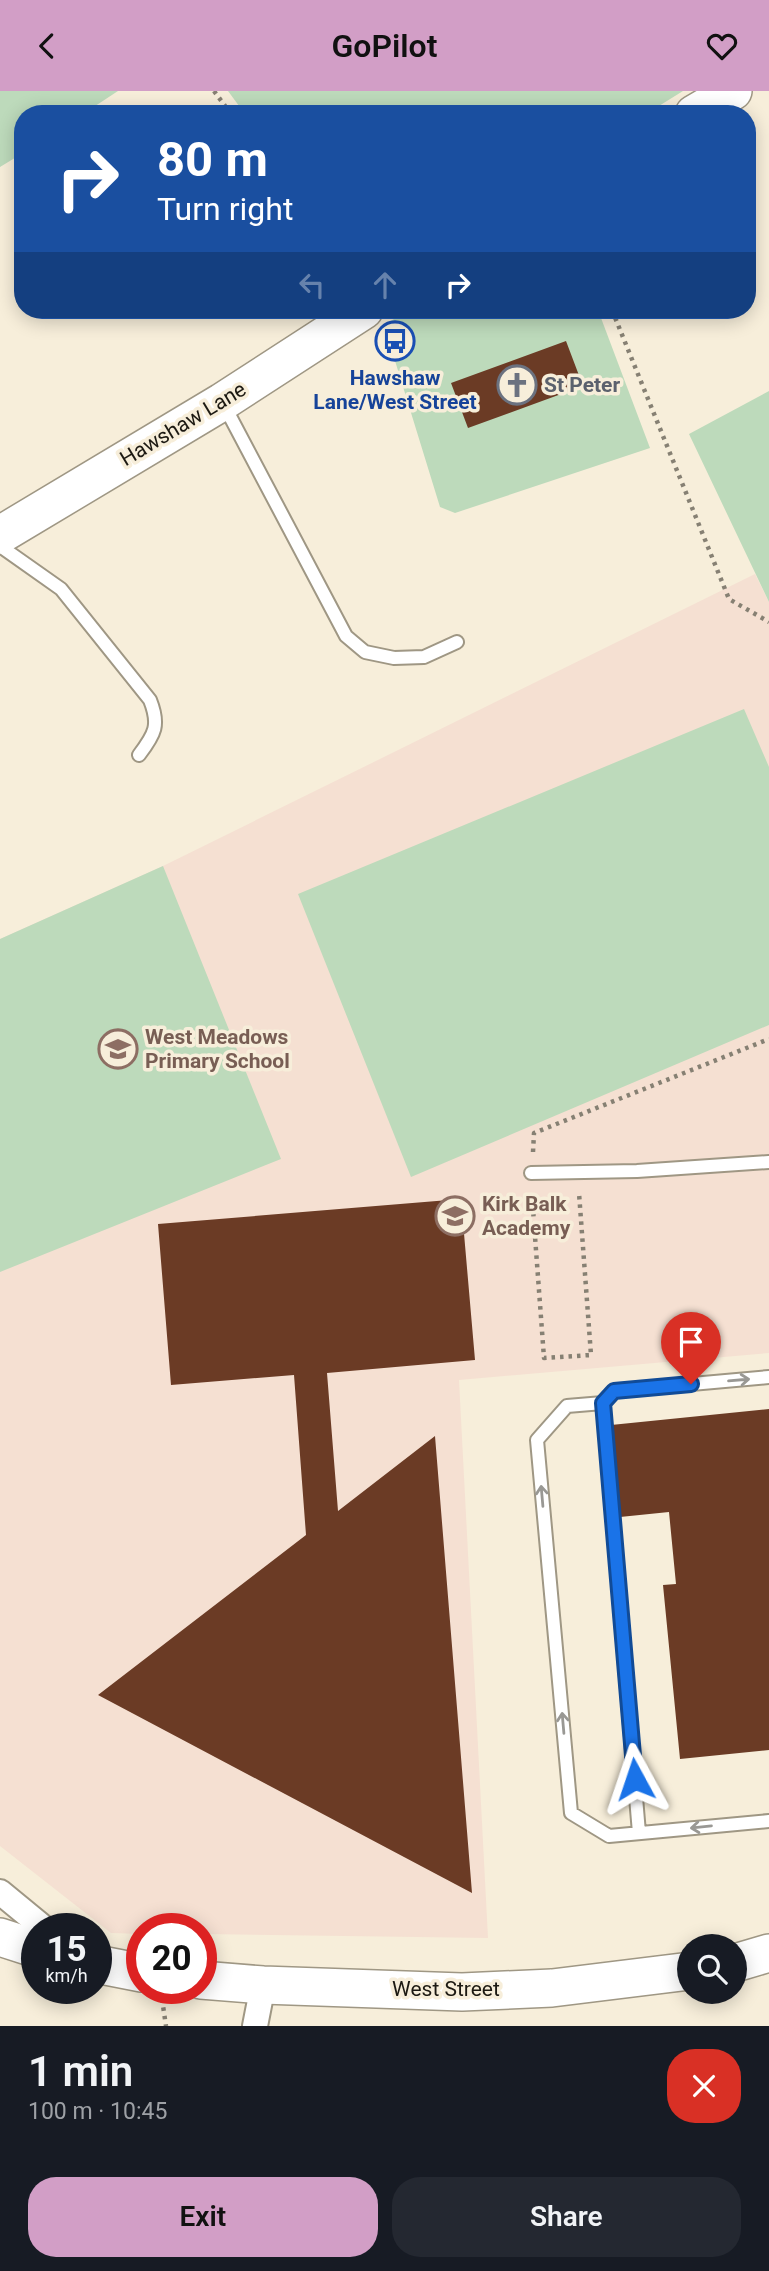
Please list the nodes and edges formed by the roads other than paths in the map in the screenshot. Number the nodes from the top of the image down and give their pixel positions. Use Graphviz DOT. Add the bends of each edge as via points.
graph roads {
  1 [pos="733,91"];
  2 [pos="709,105"];
  3 [pos="350,319"];
  4 [pos="222,402"];
  5 [pos="0,535"];
  6 [pos="0,547"];
  7 [pos="457,642"];
  8 [pos="139,755"];
  9 [pos="769,1162"];
  10 [pos="531,1173"];
  11 [pos="769,1377"];
  12 [pos="603,1403"];
  13 [pos="769,1821"];
  14 [pos="639,1833"];
  15 [pos="0,1892"];
  16 [pos="26,1913"];
  17 [pos="0,1937"];
  18 [pos="21,1944"];
  19 [pos="769,1953"];
  20 [pos="747,1959"];
  21 [pos="677,1973"];
  22 [pos="217,1981"];
  23 [pos="263,1985"];
  24 [pos="255,2026"];
  1 -- 2 [label="main road"];
  3 -- 4 [label="main road, Hawshaw Lane"];
  4 -- 5 [label="main road, Hawshaw Lane"];
  4 -- 7 [label="lane" via="346,636 365,652 394,658 425,657"];
  6 -- 8 [label="lane" via="61,589 150,700 156,727"];
  9 -- 10 [label="lane"];
  12 -- 11 [label="lane, one-way" via="614,1391"];
  12 -- 14 [label="lane"];
  14 -- 12 [label="lane, one-way" via="609,1836 571,1813 537,1440 567,1406"];
  13 -- 14 [label="lane, one-way"];
  15 -- 16 [label="street"];
  17 -- 18 [label="main road"];
  19 -- 20 [label="main road"];
  21 -- 23 [label="main road, West Street" via="552,1988 462,1992"];
  22 -- 23 [label="main road, West Street"];
  23 -- 24 [label="street"];
}
